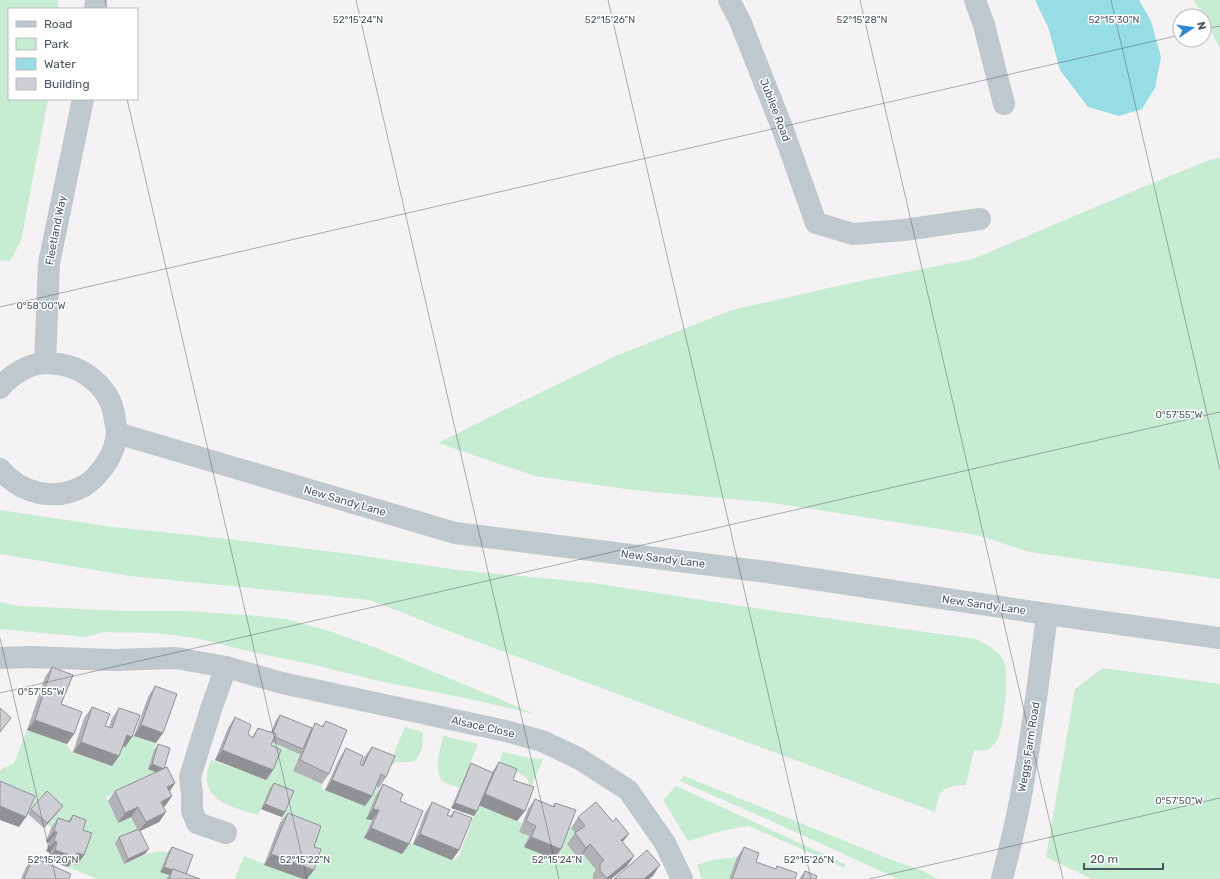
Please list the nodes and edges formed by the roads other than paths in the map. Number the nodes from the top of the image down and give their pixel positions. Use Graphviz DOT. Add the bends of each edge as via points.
graph roads {
  1 [pos="728,0"];
  2 [pos="975,0"];
  3 [pos="83,100"];
  4 [pos="1004,104"];
  5 [pos="980,219"];
  6 [pos="45,363"];
  7 [pos="0,388"];
  8 [pos="117,434"];
  9 [pos="0,469"];
  10 [pos="1047,614"];
  11 [pos="1220,638"];
  12 [pos="0,658"];
  13 [pos="226,667"];
  14 [pos="226,833"];
  15 [pos="682,879"];
  16 [pos="1002,879"];
  1 -- 5 [label="street, Jubilee Road" via="740,21 816,223 853,234 904,230"];
  2 -- 4 [label="street"];
  3 -- 6 [label="street, Fleetland Way" via="49,263"];
  6 -- 7 [label="street" via="24,369"];
  6 -- 8 [label="street" via="68,365 88,374 104,390 114,411"];
  8 -- 9 [label="street" via="112,454 100,472 85,485 65,493 44,494 24,489"];
  8 -- 10 [label="street, New Sandy Lane" via="455,533 767,572"];
  10 -- 11 [label="street, New Sandy Lane"];
  10 -- 16 [label="street, Weggs Farm Road" via="1023,784"];
  12 -- 13 [label="street, Alsace Close" via="176,658"];
  13 -- 14 [label="street" via="190,777 190,827"];
  13 -- 15 [label="street, Alsace Close" via="282,683 542,741 578,758 628,790 665,843"];
}
